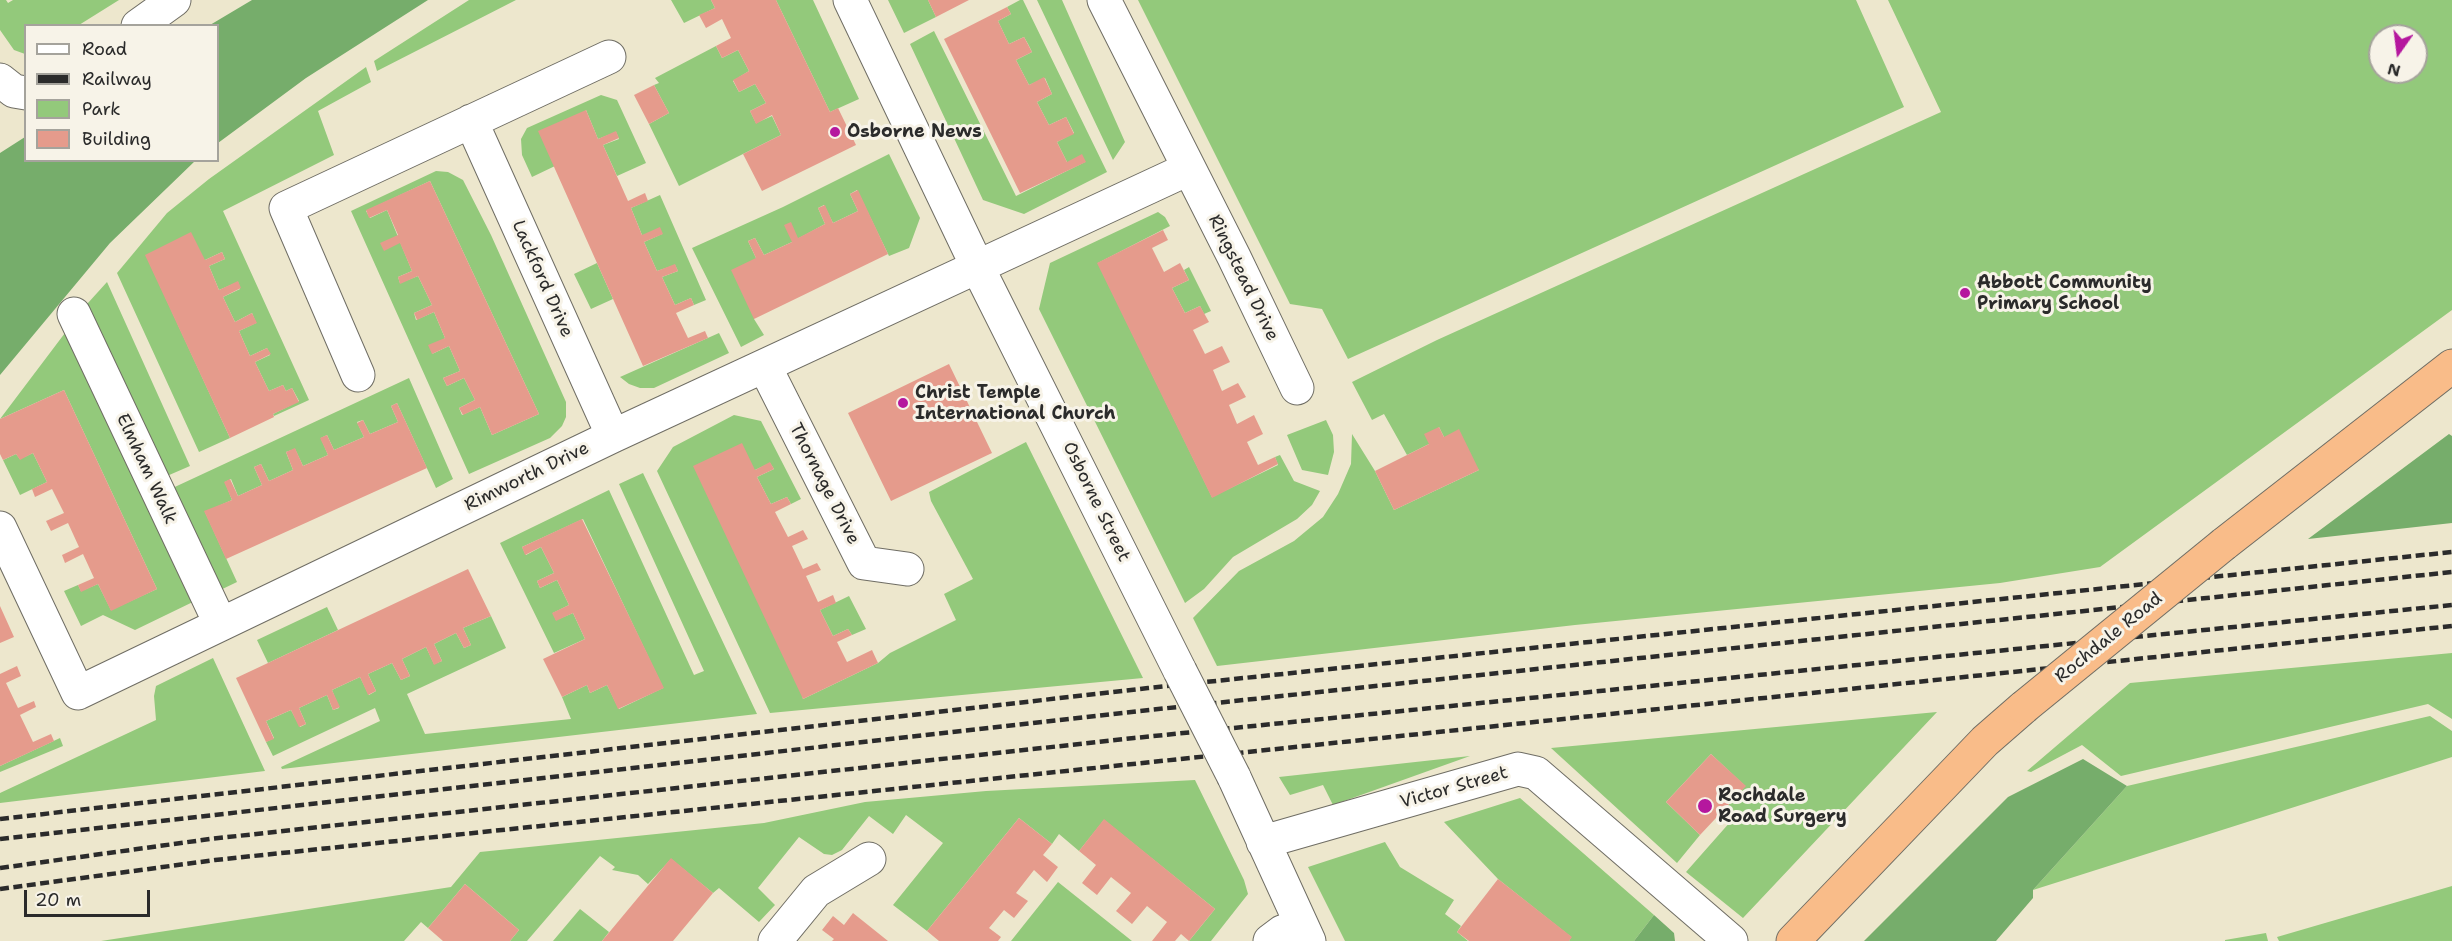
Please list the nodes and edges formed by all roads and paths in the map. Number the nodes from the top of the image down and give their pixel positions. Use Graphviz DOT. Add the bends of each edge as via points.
graph roads {
  1 [pos="174,0"];
  2 [pos="850,0"];
  3 [pos="1104,0"];
  4 [pos="141,24"];
  5 [pos="609,57"];
  6 [pos="0,80"];
  7 [pos="24,93"];
  8 [pos="471,121"];
  9 [pos="1188,170"];
  10 [pos="978,268"];
  11 [pos="74,314"];
  12 [pos="2452,366"];
  13 [pos="765,367"];
  14 [pos="358,375"];
  15 [pos="1296,388"];
  16 [pos="612,436"];
  17 [pos="0,528"];
  18 [pos="907,568"];
  19 [pos="220,623"];
  20 [pos="1263,842"];
  21 [pos="869,859"];
  22 [pos="1305,933"];
  23 [pos="775,941"];
  24 [pos="1270,941"];
  25 [pos="1731,941"];
  26 [pos="1793,941"];
  1 -- 4 [label="street"];
  2 -- 10 [label="street, Osborne Street"];
  3 -- 9 [label="street, Ringstead Drive"];
  5 -- 8 [label="street"];
  6 -- 7 [label="street" via="14,91"];
  8 -- 14 [label="street" via="286,208"];
  8 -- 16 [label="street, Lackford Drive"];
  9 -- 10 [label="street"];
  9 -- 15 [label="street, Ringstead Drive"];
  10 -- 13 [label="street, Rimworth Drive"];
  10 -- 20 [label="street, Osborne Street, bridge"];
  11 -- 19 [label="street, Elmham Walk"];
  12 -- 26 [label="highway, Rochdale Road, bridge" via="2224,544 1985,741"];
  13 -- 16 [label="street, Rimworth Drive"];
  13 -- 18 [label="street, Thornage Drive" via="864,563"];
  16 -- 19 [label="street, Rimworth Drive"];
  17 -- 19 [label="street, Rimworth Drive" via="78,693"];
  20 -- 22 [label="street, Osborne Street"];
  20 -- 25 [label="street, Victor Street" via="1518,769 1536,773"];
  21 -- 23 [label="street" via="816,891"];
  22 -- 24 [label="street" via="1282,932"];
}
